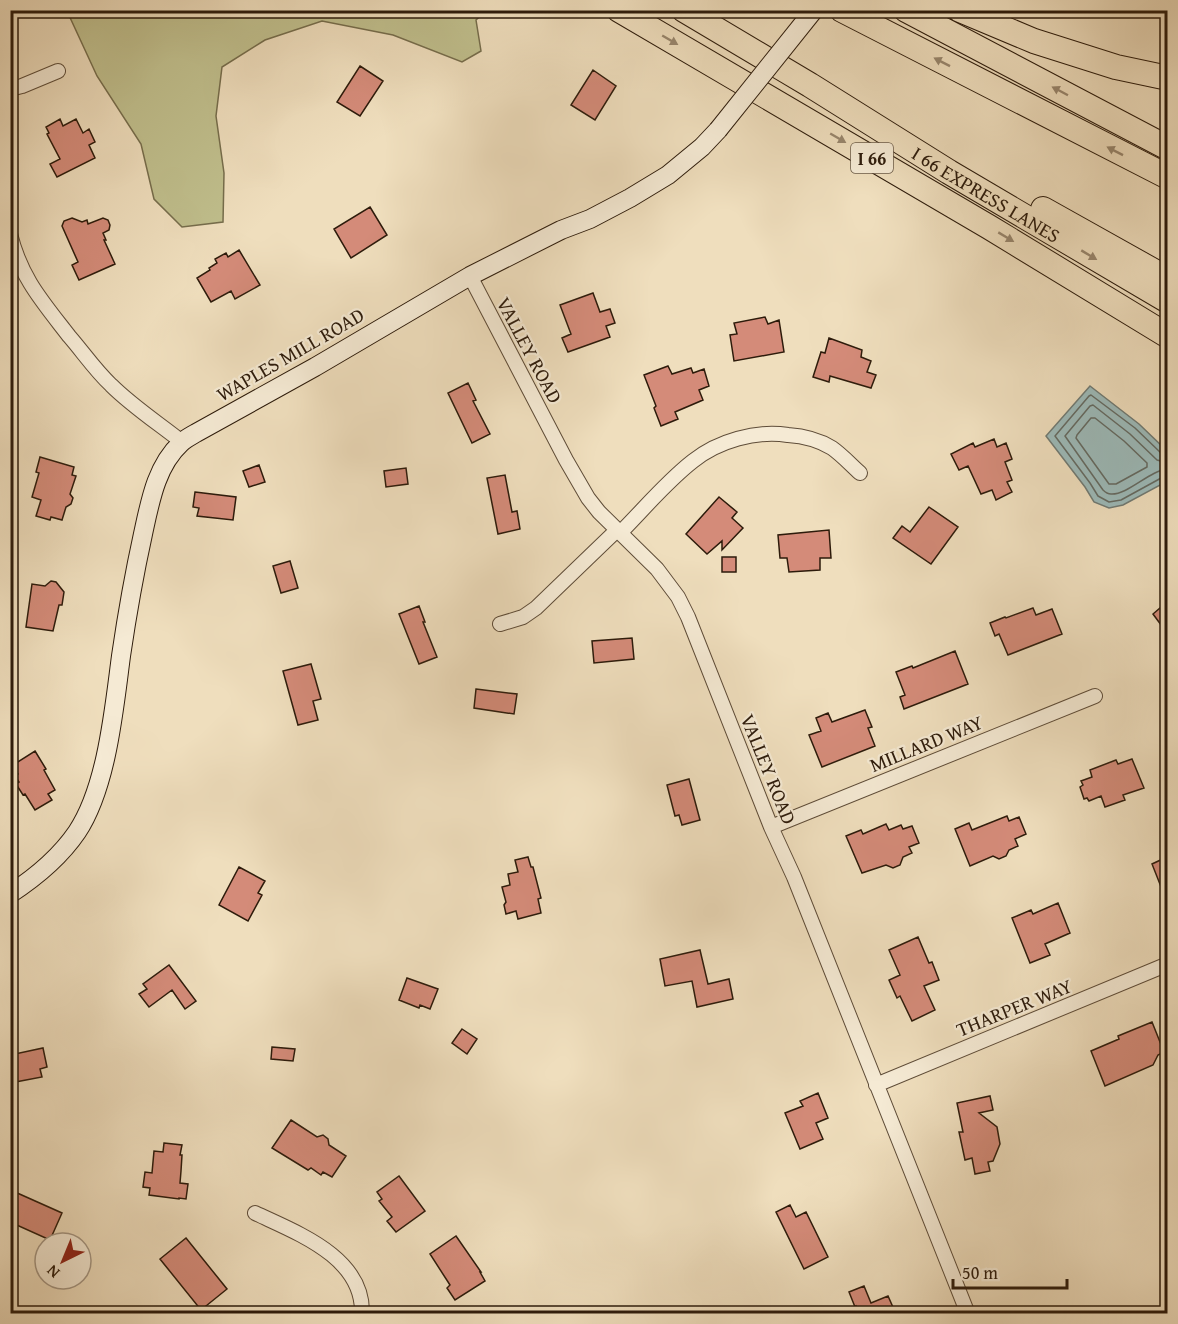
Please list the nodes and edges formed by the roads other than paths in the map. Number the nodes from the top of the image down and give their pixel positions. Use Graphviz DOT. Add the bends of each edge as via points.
graph roads {
  1 [pos="619,10"];
  2 [pos="684,10"];
  3 [pos="814,10"];
  4 [pos="842,10"];
  5 [pos="906,10"];
  6 [pos="960,10"];
  7 [pos="58,70"];
  8 [pos="1167,78"];
  9 [pos="10,89"];
  10 [pos="1167,148"];
  11 [pos="949,172"];
  12 [pos="1167,177"];
  13 [pos="10,234"];
  14 [pos="470,276"];
  15 [pos="1167,279"];
  16 [pos="1167,302"];
  17 [pos="1167,336"];
  18 [pos="182,442"];
  19 [pos="860,473"];
  20 [pos="619,531"];
  21 [pos="500,624"];
  22 [pos="1095,696"];
  23 [pos="771,826"];
  24 [pos="10,894"];
  25 [pos="1167,964"];
  26 [pos="876,1085"];
  27 [pos="255,1213"];
  28 [pos="362,1314"];
  29 [pos="968,1314"];
  1 -- 17 [label="highway, I 66, one-way"];
  2 -- 11 [label="highway, I 66 EXPRESS LANES"];
  3 -- 14 [label="main road, WAPLES MILL ROAD, bridge" via="718,130 668,175 590,219"];
  12 -- 4 [label="highway, one-way"];
  10 -- 5 [label="highway, one-way"];
  6 -- 8 [label="highway" via="1034,41 1116,67"];
  7 -- 9 [label="street"];
  11 -- 15 [label="highway" via="1044,209"];
  11 -- 16 [label="highway, I 66 EXPRESS LANES, one-way"];
  13 -- 18 [label="street" via="23,273 92,364 110,384"];
  14 -- 18 [label="main road, WAPLES MILL ROAD"];
  14 -- 20 [label="street, VALLEY ROAD" via="571,469 588,498"];
  18 -- 24 [label="main road, WAPLES MILL ROAD" via="164,465 150,500 94,797 64,848"];
  19 -- 20 [label="street" via="818,441 777,433 750,436 694,460"];
  20 -- 21 [label="street" via="536,608"];
  20 -- 23 [label="street, VALLEY ROAD" via="657,569 678,597"];
  22 -- 23 [label="street, MILLARD WAY"];
  23 -- 26 [label="street, VALLEY ROAD"];
  25 -- 26 [label="street, THARPER WAY"];
  26 -- 29 [label="street, VALLEY ROAD"];
  27 -- 28 [label="street" via="338,1259 357,1287"];
}
